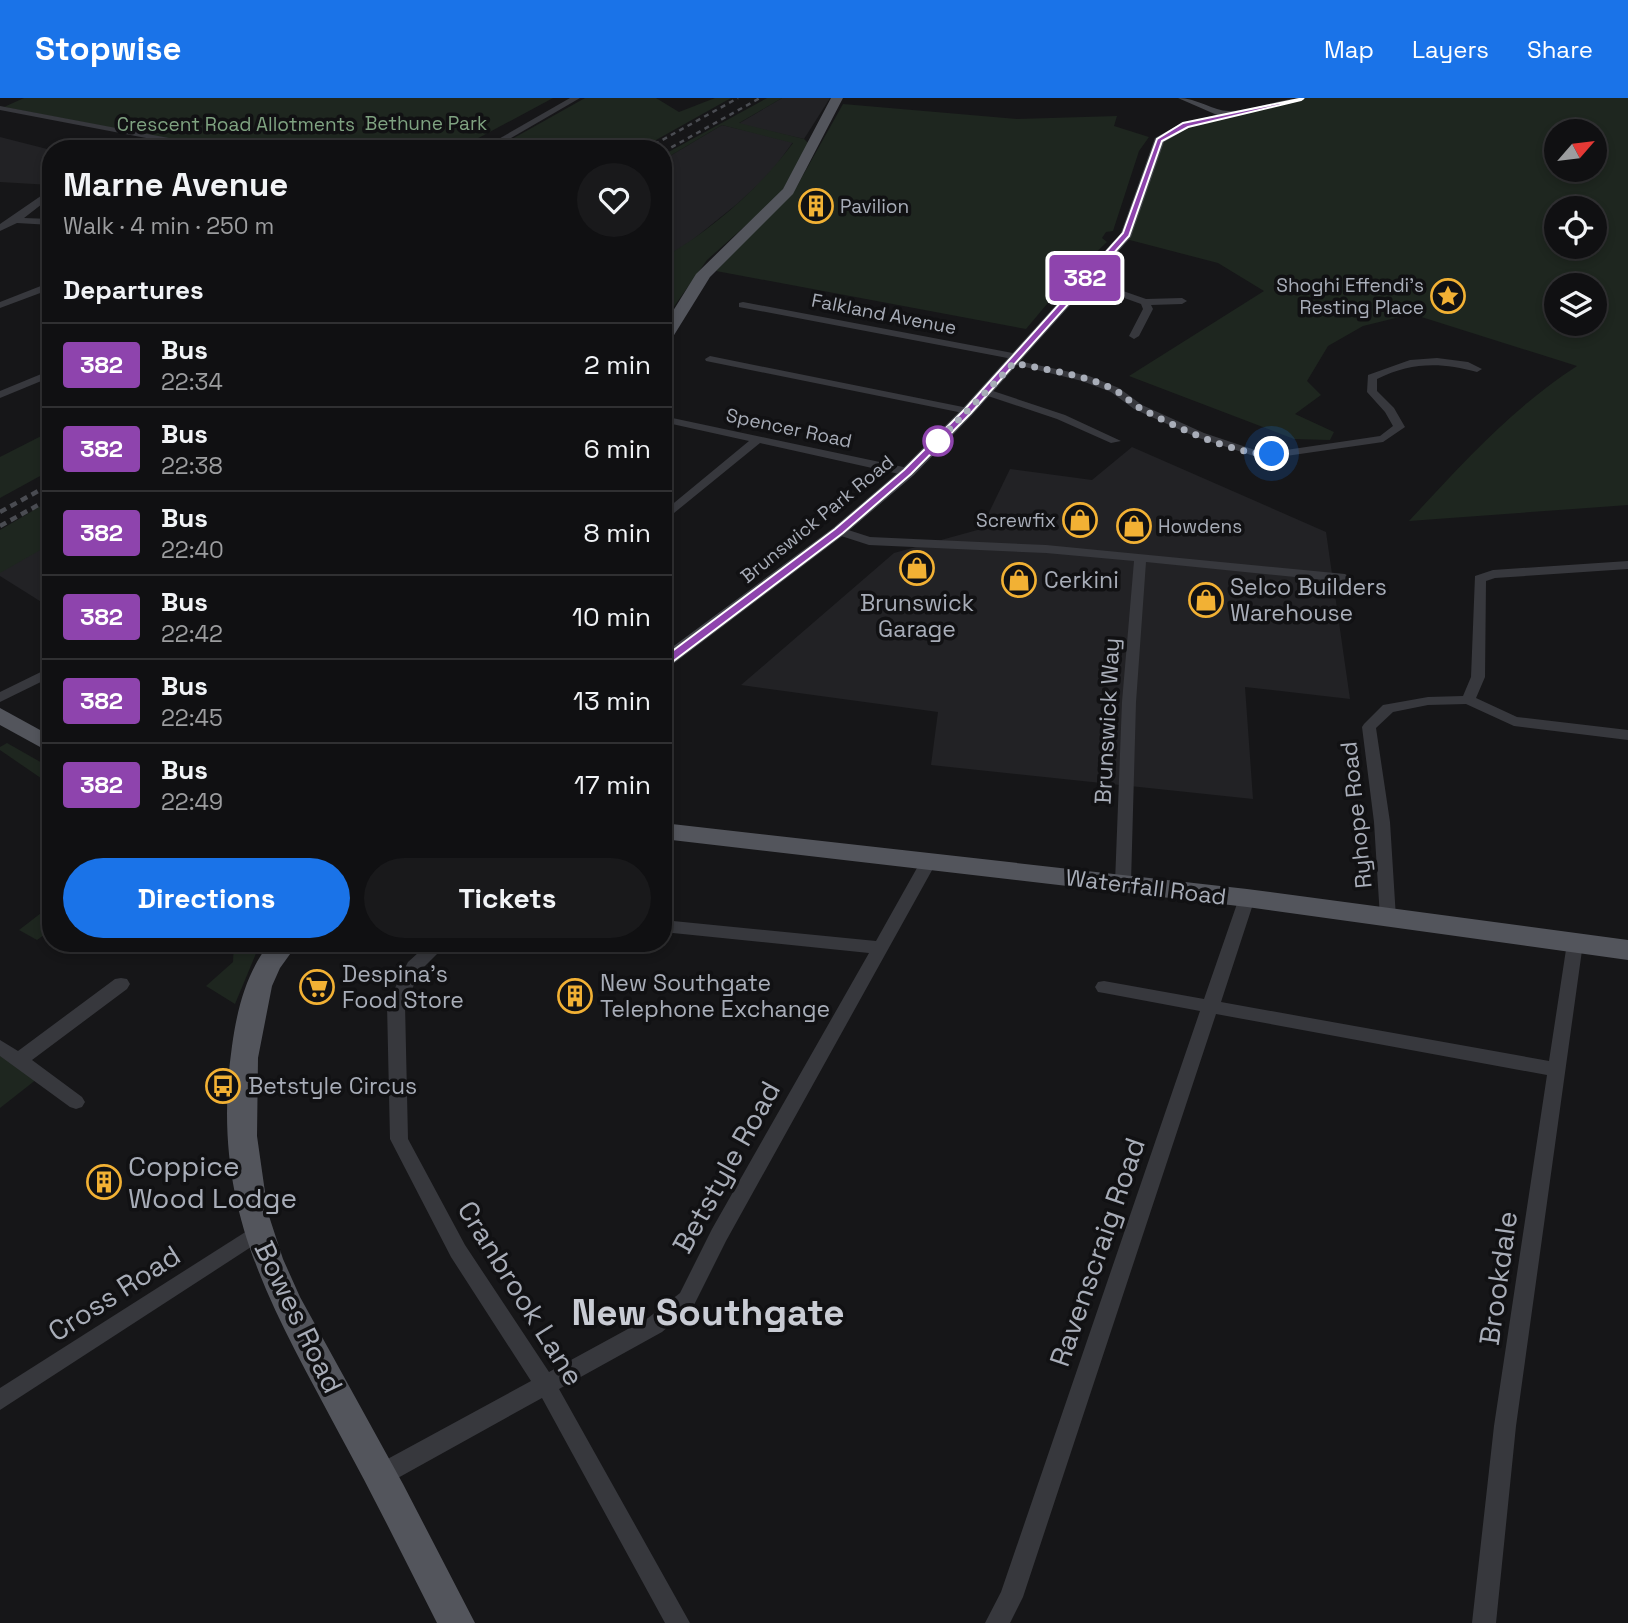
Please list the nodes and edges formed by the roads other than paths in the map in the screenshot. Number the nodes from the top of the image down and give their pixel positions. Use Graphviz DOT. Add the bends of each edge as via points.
graph roads {
  1 [pos="576,98"];
  2 [pos="837,98"];
  3 [pos="1183,98"];
  4 [pos="1301,98"];
  5 [pos="0,108"];
  6 [pos="1228,115"];
  7 [pos="169,140"];
  8 [pos="501,140"];
  9 [pos="42,199"];
  10 [pos="0,219"];
  11 [pos="16,220"];
  12 [pos="42,221"];
  13 [pos="0,228"];
  14 [pos="1083,280"];
  15 [pos="42,289"];
  16 [pos="1182,301"];
  17 [pos="1145,302"];
  18 [pos="0,305"];
  19 [pos="743,305"];
  20 [pos="672,326"];
  21 [pos="1134,336"];
  22 [pos="710,359"];
  23 [pos="1016,360"];
  24 [pos="1477,369"];
  25 [pos="42,377"];
  26 [pos="986,393"];
  27 [pos="0,395"];
  28 [pos="968,411"];
  29 [pos="672,421"];
  30 [pos="758,439"];
  31 [pos="1115,441"];
  32 [pos="908,472"];
  33 [pos="672,510"];
  34 [pos="839,531"];
  35 [pos="1140,560"];
  36 [pos="1628,565"];
  37 [pos="1345,578"];
  38 [pos="672,656"];
  39 [pos="42,676"];
  40 [pos="0,698"];
  41 [pos="1468,700"];
  42 [pos="0,715"];
  43 [pos="1628,736"];
  44 [pos="42,741"];
  45 [pos="672,832"];
  46 [pos="928,863"];
  47 [pos="1123,883"];
  48 [pos="1247,898"];
  49 [pos="1388,918"];
  50 [pos="672,927"];
  51 [pos="1575,943"];
  52 [pos="882,948"];
  53 [pos="1628,950"];
  54 [pos="277,952"];
  55 [pos="430,952"];
  56 [pos="121,984"];
  57 [pos="1104,987"];
  58 [pos="1209,1005"];
  59 [pos="0,1046"];
  60 [pos="19,1060"];
  61 [pos="1557,1070"];
  62 [pos="76,1102"];
  63 [pos="258,1233"];
  64 [pos="545,1384"];
  65 [pos="0,1400"];
  66 [pos="379,1476"];
  67 [pos="457,1623"];
  68 [pos="678,1623"];
  69 [pos="997,1623"];
  70 [pos="1484,1623"];
  1 -- 8 [label="street"];
  2 -- 20 [label="main road" via="788,191 704,274"];
  3 -- 6 [label="street"];
  4 -- 6 [label="street, Brunswick Park Road"];
  5 -- 7 [label="street"];
  6 -- 14 [label="street, Brunswick Park Road" via="1186,125 1159,141 1126,234"];
  9 -- 11 [label="street"];
  10 -- 11 [label="street"];
  11 -- 12 [label="street"];
  11 -- 13 [label="street"];
  14 -- 17 [label="street"];
  14 -- 23 [label="street, Brunswick Park Road"];
  15 -- 18 [label="street"];
  16 -- 17 [label="street"];
  17 -- 21 [label="street" via="1148,309"];
  19 -- 23 [label="street, Falkland Avenue"];
  22 -- 28 [label="street"];
  23 -- 24 [label="street, Falkland Avenue" via="1085,378 1200,435 1257,454 1383,439 1399,427 1373,392 1372,377 1392,366 1462,362"];
  23 -- 26 [label="street, Brunswick Park Road"];
  25 -- 27 [label="street"];
  26 -- 28 [label="street, Brunswick Park Road"];
  26 -- 31 [label="street"];
  28 -- 32 [label="street, Brunswick Park Road"];
  29 -- 30 [label="street, Spencer Road"];
  30 -- 32 [label="street, Spencer Road"];
  30 -- 33 [label="street"];
  32 -- 34 [label="street, Brunswick Park Road"];
  34 -- 35 [label="street" via="869,541 1046,549"];
  34 -- 38 [label="street, Brunswick Park Road"];
  35 -- 37 [label="street"];
  35 -- 47 [label="street, Brunswick Way" via="1129,702"];
  36 -- 41 [label="street" via="1493,574 1480,579 1478,677"];
  39 -- 40 [label="street"];
  41 -- 43 [label="street" via="1514,721"];
  41 -- 49 [label="street, Ryhope Road" via="1388,708 1370,727"];
  42 -- 44 [label="main road"];
  45 -- 46 [label="main road, Waterfall Road"];
  46 -- 47 [label="main road, Waterfall Road"];
  46 -- 52 [label="street, Betstyle Road"];
  47 -- 48 [label="main road, Waterfall Road"];
  48 -- 49 [label="main road, Waterfall Road"];
  48 -- 58 [label="street, Ravenscraig Road"];
  49 -- 51 [label="main road, Waterfall Road"];
  50 -- 52 [label="street"];
  51 -- 53 [label="main road, Waterfall Road"];
  51 -- 61 [label="street, Brookdale"];
  52 -- 64 [label="street, Betstyle Road" via="687,1299 655,1325"];
  54 -- 63 [label="main road, Bowes Road" via="252,1006 242,1081 245,1153"];
  55 -- 64 [label="street, Cranbrook Lane" via="414,966 396,1004 399,1139 458,1251"];
  56 -- 60 [label="street"];
  57 -- 58 [label="street"];
  58 -- 61 [label="street"];
  58 -- 69 [label="street, Ravenscraig Road" via="1011,1597"];
  59 -- 60 [label="street"];
  60 -- 62 [label="street"];
  61 -- 70 [label="street, Brookdale" via="1505,1426"];
  63 -- 65 [label="street, Cross Road"];
  63 -- 66 [label="main road, Bowes Road" via="303,1336"];
  64 -- 66 [label="street, Betstyle Road"];
  64 -- 68 [label="street, Cranbrook Lane"];
  66 -- 67 [label="main road, Bowes Road"];
}
